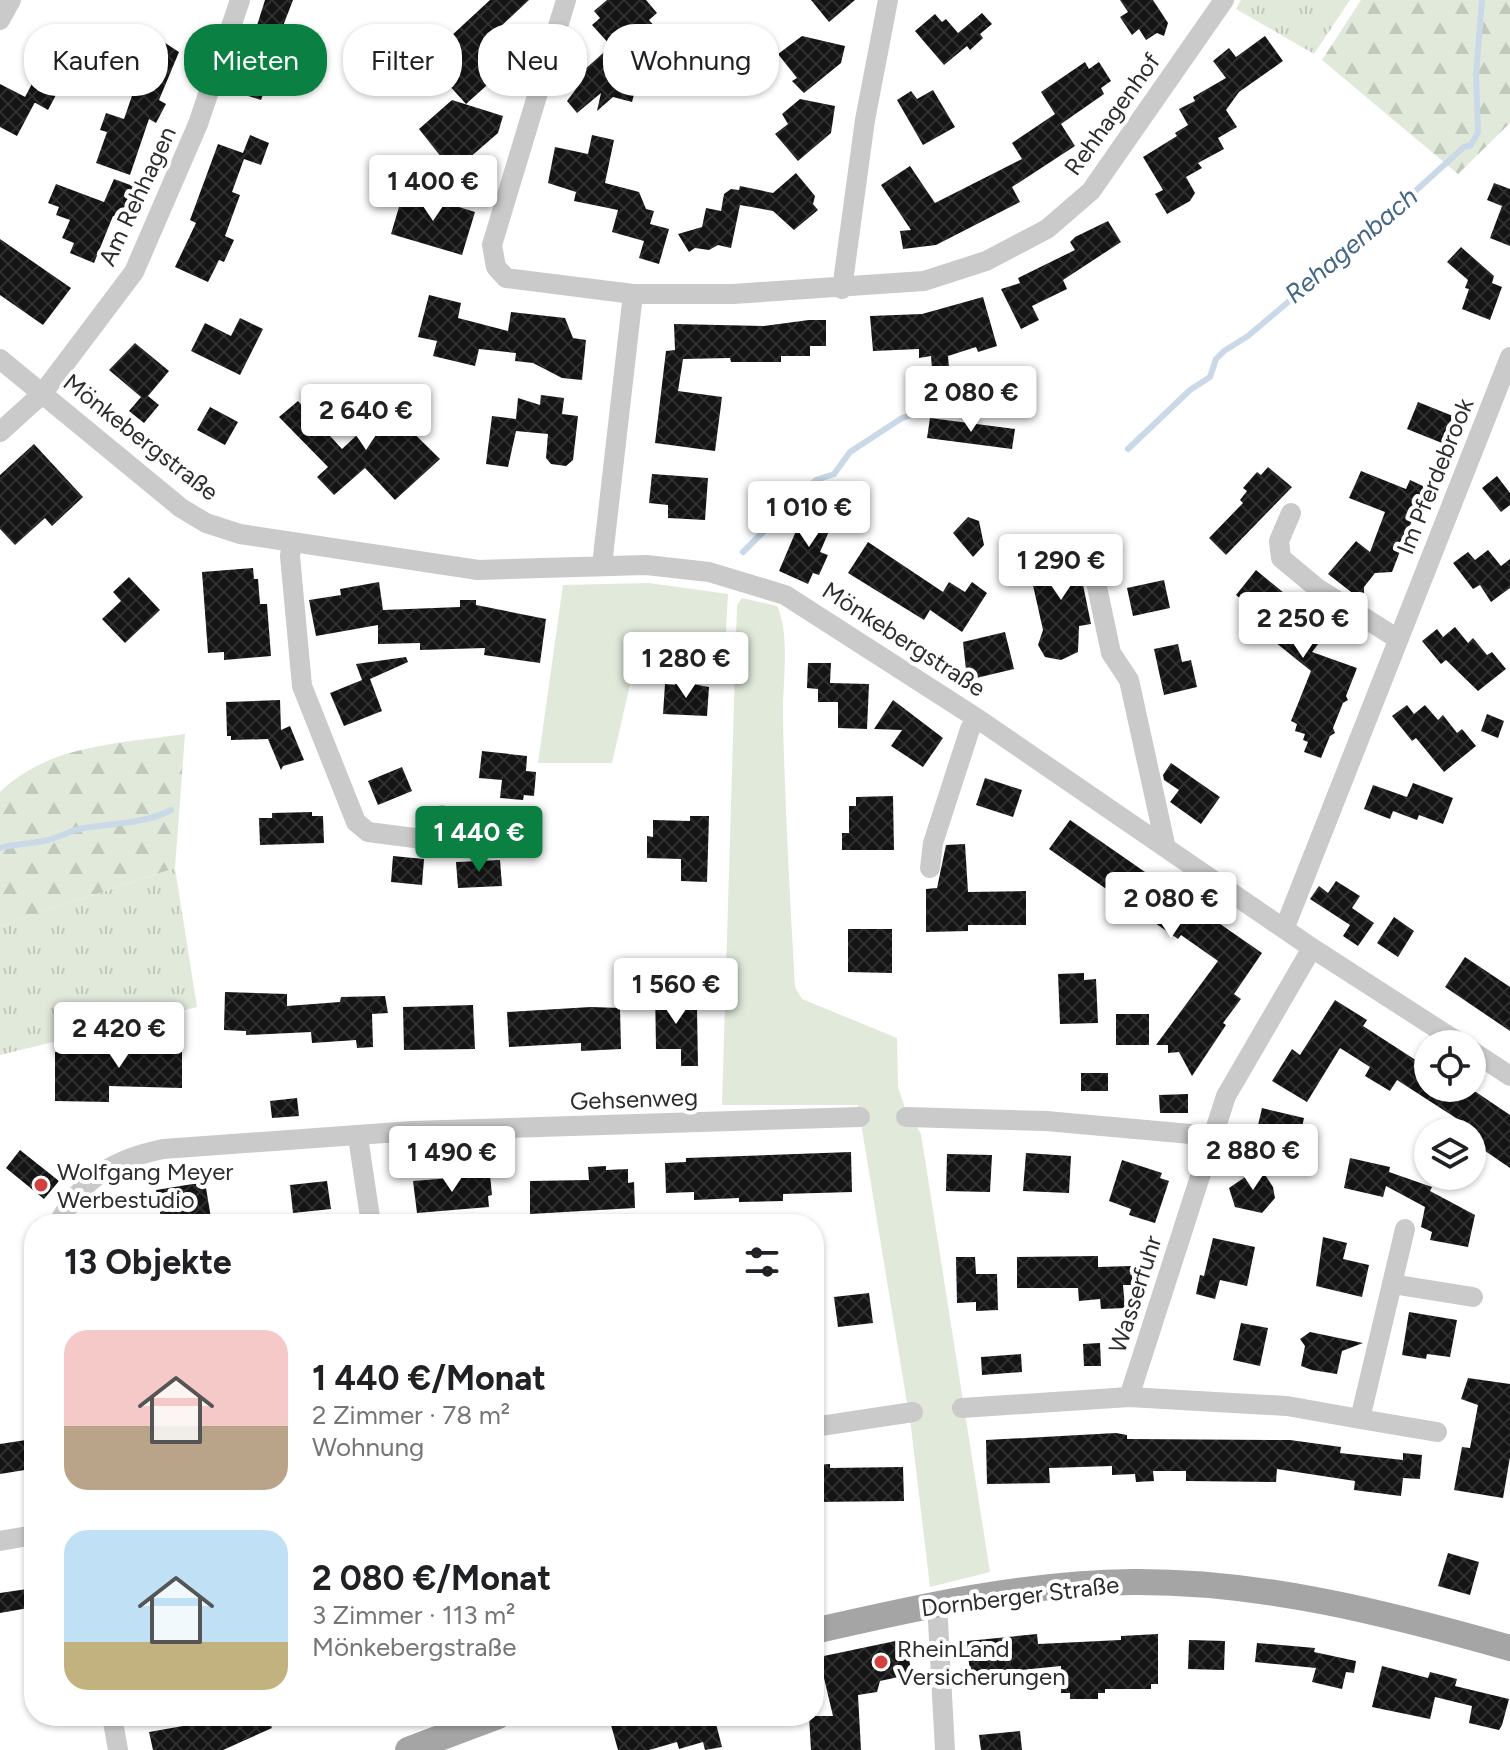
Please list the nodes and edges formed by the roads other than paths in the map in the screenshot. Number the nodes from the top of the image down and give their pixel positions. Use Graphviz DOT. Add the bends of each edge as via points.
graph roads {
  1 [pos="11,0"];
  2 [pos="240,0"];
  3 [pos="566,0"];
  4 [pos="888,0"];
  5 [pos="1224,0"];
  6 [pos="0,20"];
  7 [pos="842,289"];
  8 [pos="633,294"];
  9 [pos="1510,357"];
  10 [pos="0,359"];
  11 [pos="42,394"];
  12 [pos="0,432"];
  13 [pos="1291,513"];
  14 [pos="292,543"];
  15 [pos="602,565"];
  16 [pos="1093,568"];
  17 [pos="1398,639"];
  18 [pos="978,719"];
  19 [pos="442,815"];
  20 [pos="1165,844"];
  21 [pos="930,868"];
  22 [pos="1285,927"];
  23 [pos="1312,948"];
  24 [pos="1439,1030"];
  25 [pos="1486,1060"];
  26 [pos="1510,1076"];
  27 [pos="860,1117"];
  28 [pos="906,1117"];
  29 [pos="1213,1136"];
  30 [pos="358,1137"];
  31 [pos="65,1214"];
  32 [pos="370,1214"];
  33 [pos="1405,1229"];
  34 [pos="1392,1284"];
  35 [pos="1473,1297"];
  36 [pos="1129,1397"];
  37 [pos="962,1408"];
  38 [pos="913,1412"];
  39 [pos="1360,1419"];
  40 [pos="824,1425"];
  41 [pos="1437,1432"];
  42 [pos="24,1537"];
  43 [pos="0,1541"];
  44 [pos="937,1603"];
  45 [pos="824,1629"];
  46 [pos="1510,1648"];
  47 [pos="114,1726"];
  48 [pos="468,1726"];
  49 [pos="412,1749"];
  50 [pos="118,1750"];
  51 [pos="945,1750"];
  1 -- 6 [label="street"];
  2 -- 11 [label="street, Am Rehhagen" via="198,124 134,272"];
  3 -- 8 [label="street, Rehhagenhof" via="492,245 496,267 506,278"];
  4 -- 7 [label="street"];
  5 -- 7 [label="street, Rehhagenhof" via="1091,191 1047,229 986,261 924,281"];
  7 -- 8 [label="street, Rehhagenhof"];
  8 -- 15 [label="street"];
  9 -- 17 [label="street, Im Pferdebrook"];
  10 -- 11 [label="street, Mönkebergstraße"];
  11 -- 12 [label="street, Am Rehhagen"];
  11 -- 14 [label="street, Mönkebergstraße" via="206,523"];
  13 -- 17 [label="street" via="1279,541 1281,558 1317,588"];
  14 -- 15 [label="street, Mönkebergstraße" via="478,570"];
  14 -- 19 [label="street" via="302,686 356,822 368,832 430,840 441,832"];
  15 -- 18 [label="street, Mönkebergstraße" via="709,572 785,595"];
  16 -- 20 [label="street" via="1111,653 1129,680"];
  17 -- 22 [label="street, Im Pferdebrook"];
  18 -- 20 [label="street, Mönkebergstraße"];
  18 -- 21 [label="street" via="970,729 933,843"];
  20 -- 22 [label="street, Mönkebergstraße"];
  22 -- 23 [label="street, Mönkebergstraße"];
  23 -- 24 [label="street, Mönkebergstraße"];
  23 -- 29 [label="street, Wasserfuhr" via="1226,1096"];
  25 -- 26 [label="street"];
  27 -- 30 [label="street, Gehsenweg"];
  28 -- 29 [label="street" via="1046,1121"];
  29 -- 36 [label="street, Wasserfuhr"];
  30 -- 31 [label="street, Gehsenweg" via="267,1144 247,1140 131,1155 101,1170"];
  30 -- 32 [label="street"];
  33 -- 34 [label="street"];
  34 -- 35 [label="street"];
  34 -- 39 [label="street"];
  36 -- 37 [label="street"];
  36 -- 39 [label="street" via="1287,1406"];
  38 -- 40 [label="street"];
  39 -- 41 [label="street"];
  42 -- 43 [label="street"];
  44 -- 45 [label="main road, Dornberger Straße"];
  44 -- 46 [label="main road, Dornberger Straße" via="1084,1584 1215,1585 1345,1606"];
  44 -- 51 [label="street"];
  47 -- 50 [label="street"];
  48 -- 49 [label="main road"];
}
